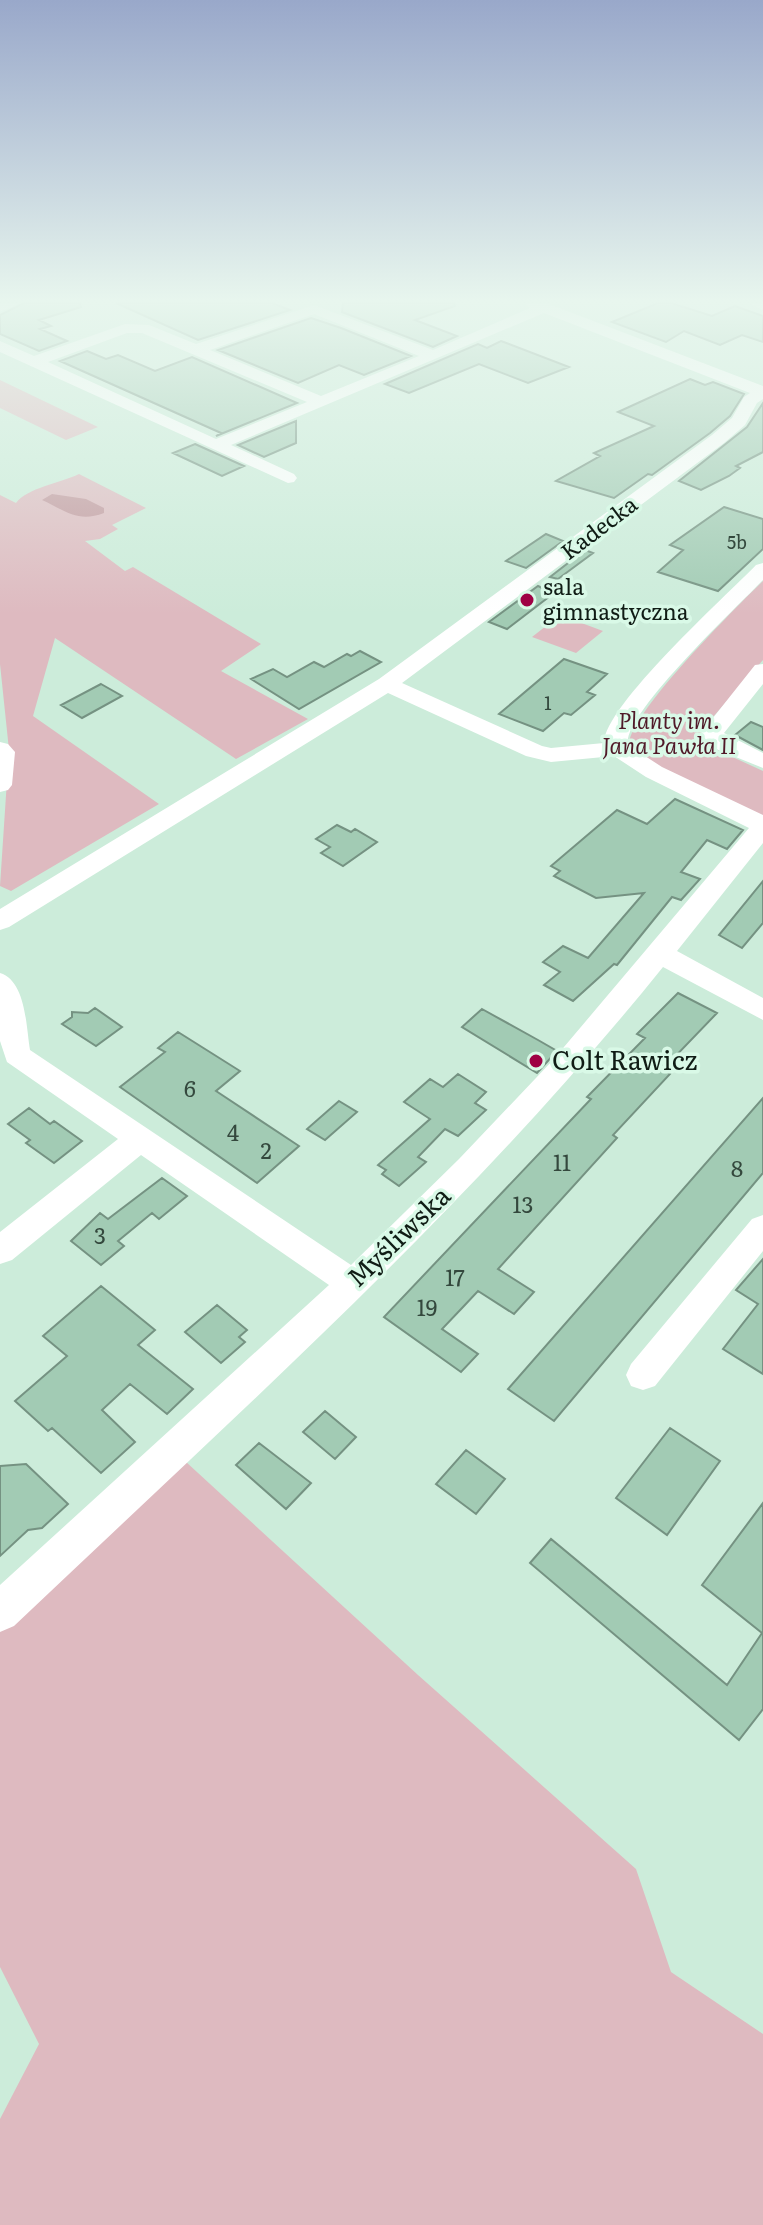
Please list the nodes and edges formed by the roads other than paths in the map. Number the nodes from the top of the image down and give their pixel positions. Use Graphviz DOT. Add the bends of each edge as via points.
graph roads {
  1 [pos="134,407"];
  2 [pos="309,407"];
  3 [pos="744,407"];
  4 [pos="216,445"];
  5 [pos="288,478"];
  6 [pos="763,569"];
  7 [pos="763,670"];
  8 [pos="387,684"];
  9 [pos="0,749"];
  10 [pos="618,749"];
  11 [pos="763,761"];
  12 [pos="0,785"];
  13 [pos="763,826"];
  14 [pos="0,921"];
  15 [pos="659,953"];
  16 [pos="0,983"];
  17 [pos="763,1010"];
  18 [pos="140,1139"];
  19 [pos="763,1228"];
  20 [pos="0,1251"];
  21 [pos="352,1283"];
  22 [pos="643,1375"];
  23 [pos="0,1612"];
  1 -- 4 [label="street"];
  2 -- 4 [label="street"];
  3 -- 8 [label="street, Kadecka" via="739,421 718,439"];
  4 -- 5 [label="street"];
  6 -- 10 [label="street" via="649,686 617,731"];
  7 -- 11 [label="street" via="712,733"];
  8 -- 10 [label="street" via="534,751 551,755"];
  8 -- 14 [label="street, Kadecka"];
  9 -- 12 [label="street"];
  10 -- 13 [label="street"];
  13 -- 15 [label="street, Myśliwska"];
  15 -- 17 [label="street"];
  15 -- 21 [label="street, Myśliwska" via="533,1101"];
  16 -- 18 [label="street" via="17,1055"];
  18 -- 20 [label="street"];
  18 -- 21 [label="street"];
  19 -- 22 [label="street"];
  21 -- 23 [label="street, Myśliwska"];
}
